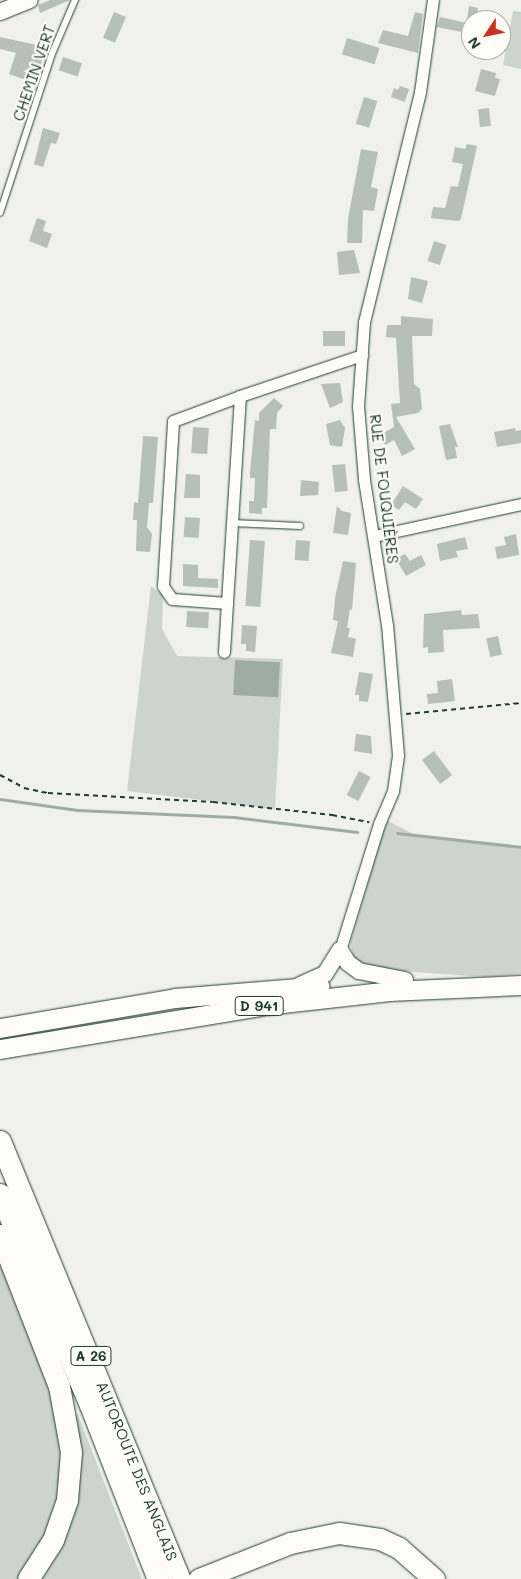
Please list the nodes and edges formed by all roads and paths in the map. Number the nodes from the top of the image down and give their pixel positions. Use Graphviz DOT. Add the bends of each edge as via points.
graph roads {
  1 [pos="30,0"];
  2 [pos="75,0"];
  3 [pos="433,0"];
  4 [pos="0,12"];
  5 [pos="0,213"];
  6 [pos="362,355"];
  7 [pos="240,396"];
  8 [pos="521,504"];
  9 [pos="231,523"];
  10 [pos="300,526"];
  11 [pos="374,536"];
  12 [pos="227,603"];
  13 [pos="224,652"];
  14 [pos="521,703"];
  15 [pos="396,715"];
  16 [pos="0,775"];
  17 [pos="379,824"];
  18 [pos="340,950"];
  19 [pos="521,974"];
  20 [pos="405,980"];
  21 [pos="521,985"];
  22 [pos="288,989"];
  23 [pos="0,1028"];
  24 [pos="0,1048"];
  25 [pos="0,1141"];
  26 [pos="0,1194"];
  27 [pos="0,1235"];
  28 [pos="224,1575"];
  29 [pos="175,1577"];
  30 [pos="28,1579"];
  31 [pos="199,1579"];
  32 [pos="422,1579"];
  33 [pos="434,1579"];
  1 -- 4 [label="street"];
  2 -- 5 [label="lane, CHEMIN VERT" via="52,54"];
  3 -- 6 [label="street, RUE DE FOUQUIÈRES" via="420,92 364,322"];
  6 -- 7 [label="street"];
  6 -- 11 [label="street, RUE DE FOUQUIÈRES" via="358,406 364,479"];
  7 -- 9 [label="street"];
  7 -- 12 [label="street" via="173,421 164,586 172,599"];
  8 -- 11 [label="street"];
  9 -- 10 [label="lane"];
  9 -- 12 [label="street"];
  11 -- 15 [label="street, RUE DE FOUQUIÈRES"];
  12 -- 13 [label="street"];
  14 -- 15 [label="path"];
  15 -- 17 [label="street, RUE DE FOUQUIÈRES" via="398,756 393,791"];
  16 -- 17 [label="path" via="24,788 48,793 243,805 332,814"];
  17 -- 18 [label="street, RUE DE FOUQUIÈRES"];
  18 -- 20 [label="street" via="348,963 359,971"];
  18 -- 22 [label="street" via="325,974"];
  19 -- 20 [label="main road, D 941"];
  20 -- 22 [label="main road, D 941"];
  21 -- 24 [label="main road, D 941" via="389,991 265,1005"];
  22 -- 23 [label="main road, D 941" via="175,998"];
  25 -- 29 [label="highway, AUTOROUTE DES ANGLAIS / A 26"];
  26 -- 29 [label="highway, AUTOROUTE DES ANGLAIS / A 26" via="90,1405"];
  27 -- 30 [label="highway" via="59,1386 71,1452 67,1500 53,1540"];
  28 -- 31 [label="highway"];
  28 -- 32 [label="highway" via="294,1552 353,1544 393,1556"];
  28 -- 33 [label="highway" via="290,1543 339,1533 380,1539 398,1548"];
}
